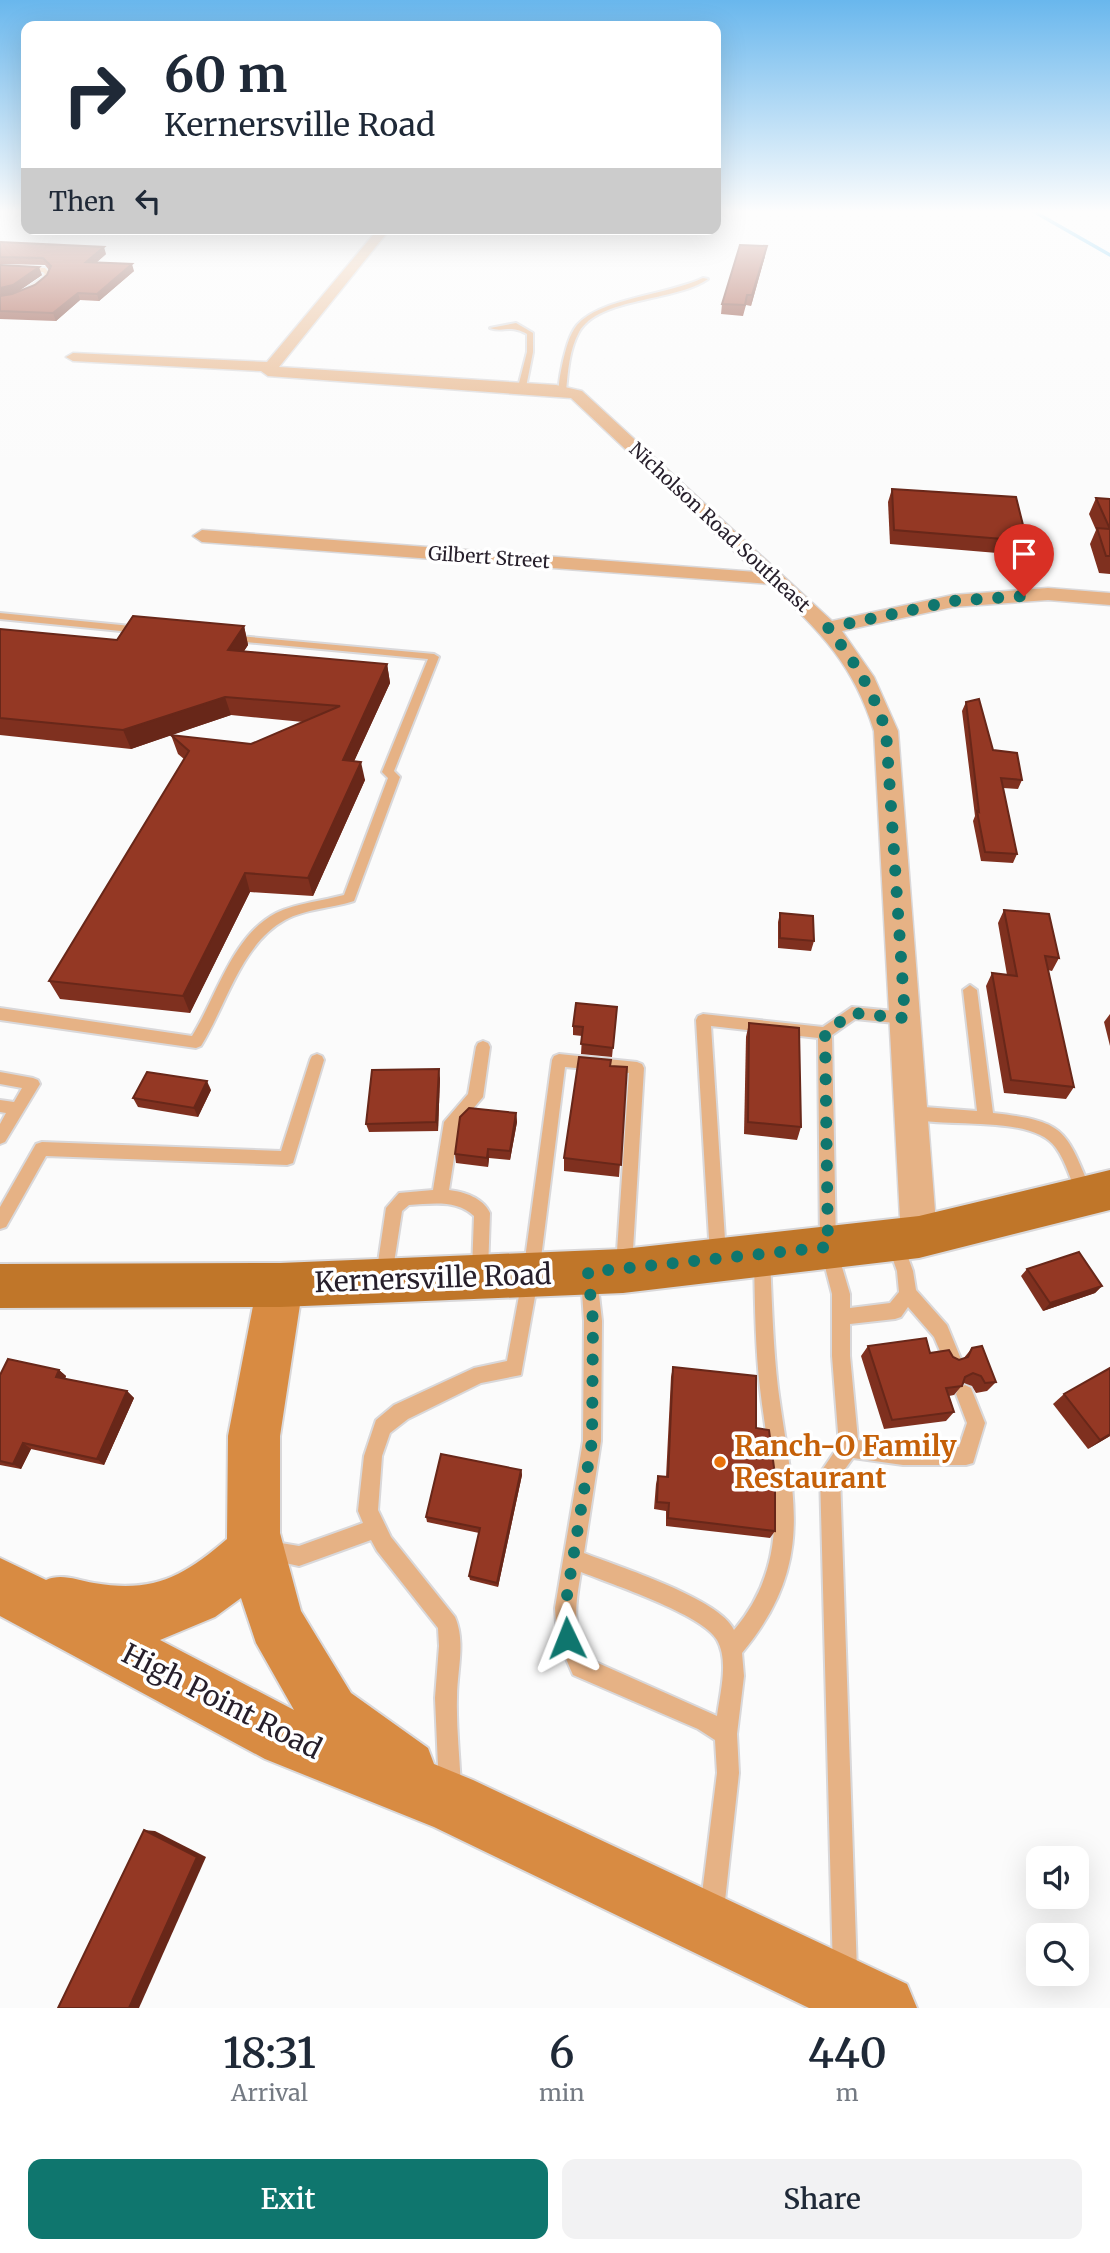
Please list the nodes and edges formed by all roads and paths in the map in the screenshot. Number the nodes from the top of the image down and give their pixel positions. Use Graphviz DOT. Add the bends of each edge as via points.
graph roads {
  1 [pos="322,305"];
  2 [pos="626,305"];
  3 [pos="493,328"];
  4 [pos="73,356"];
  5 [pos="271,367"];
  6 [pos="523,387"];
  7 [pos="562,391"];
  8 [pos="202,536"];
  9 [pos="776,579"];
  10 [pos="1110,599"];
  11 [pos="0,616"];
  12 [pos="828,628"];
  13 [pos="149,630"];
  14 [pos="217,637"];
  15 [pos="970,990"];
  16 [pos="5,1014"];
  17 [pos="905,1018"];
  18 [pos="0,1029"];
  19 [pos="825,1033"];
  20 [pos="483,1047"];
  21 [pos="317,1060"];
  22 [pos="0,1078"];
  23 [pos="0,1106"];
  24 [pos="18,1109"];
  25 [pos="911,1112"];
  26 [pos="986,1119"];
  27 [pos="0,1137"];
  28 [pos="1098,1193"];
  29 [pos="440,1198"];
  30 [pos="0,1222"];
  31 [pos="906,1238"];
  32 [pos="828,1247"];
  33 [pos="762,1254"];
  34 [pos="719,1260"];
  35 [pos="606,1271"];
  36 [pos="531,1274"];
  37 [pos="480,1277"];
  38 [pos="383,1280"];
  39 [pos="280,1285"];
  40 [pos="0,1286"];
  41 [pos="908,1294"];
  42 [pos="841,1317"];
  43 [pos="952,1359"];
  44 [pos="965,1394"];
  45 [pos="849,1448"];
  46 [pos="376,1528"];
  47 [pos="257,1549"];
  48 [pos="572,1558"];
  49 [pos="13,1593"];
  50 [pos="730,1650"];
  51 [pos="726,1734"];
  52 [pos="451,1802"];
  53 [pos="710,1926"];
  54 [pos="865,1999"];
  1 -- 5 [label="street"];
  2 -- 7 [label="lane" via="584,321 574,336"];
  3 -- 6 [label="lane" via="516,325 530,333"];
  4 -- 5 [label="street, Nicholson Road Southeast"];
  5 -- 6 [label="street, Nicholson Road Southeast" via="268,371"];
  6 -- 7 [label="street, Nicholson Road Southeast"];
  7 -- 9 [label="street, Nicholson Road Southeast" via="576,394"];
  8 -- 9 [label="street, Gilbert Street"];
  9 -- 12 [label="street, Nicholson Road Southeast"];
  10 -- 12 [label="street" via="1048,594 953,601"];
  11 -- 13 [label="lane"];
  12 -- 17 [label="street, Nicholson Road Southeast" via="876,698 886,731"];
  14 -- 16 [label="lane" via="433,657 388,772 394,777 349,898 281,917 249,944 196,1042"];
  15 -- 26 [label="lane"];
  16 -- 18 [label="lane"];
  17 -- 19 [label="lane" via="852,1013"];
  17 -- 25 [label="street, Nicholson Road Southeast"];
  19 -- 32 [label="lane"];
  19 -- 34 [label="lane" via="703,1020"];
  20 -- 29 [label="lane" via="475,1097 452,1122"];
  21 -- 30 [label="lane" via="287,1158 42,1149"];
  22 -- 24 [label="lane" via="33,1084"];
  23 -- 24 [label="lane"];
  24 -- 27 [label="lane"];
  25 -- 26 [label="lane"];
  25 -- 31 [label="street, Nicholson Road Southeast"];
  26 -- 28 [label="lane" via="1051,1132"];
  28 -- 31 [label="main road, Kernersville Road"];
  29 -- 37 [label="lane" via="462,1197 482,1213"];
  29 -- 38 [label="lane" via="405,1198 394,1208"];
  31 -- 32 [label="main road, Kernersville Road"];
  31 -- 41 [label="lane"];
  32 -- 33 [label="main road, Kernersville Road"];
  32 -- 42 [label="lane" via="841,1294"];
  33 -- 34 [label="main road, Kernersville Road"];
  33 -- 50 [label="lane" via="769,1385 786,1517 774,1588 752,1629"];
  34 -- 35 [label="main road, Kernersville Road"];
  35 -- 36 [label="main road, Kernersville Road"];
  35 -- 36 [label="lane" via="637,1068 559,1060"];
  35 -- 48 [label="lane" via="593,1321 592,1441"];
  36 -- 37 [label="main road, Kernersville Road"];
  36 -- 46 [label="lane" via="515,1369 480,1374 401,1412 383,1427 373,1456 368,1511"];
  37 -- 38 [label="main road, Kernersville Road"];
  38 -- 39 [label="main road, Kernersville Road"];
  39 -- 40 [label="main road, Kernersville Road"];
  39 -- 47 [label="main road, High Point Road" via="254,1436 253,1533"];
  41 -- 42 [label="lane" via="895,1311"];
  41 -- 43 [label="lane" via="941,1331"];
  42 -- 45 [label="lane"];
  44 -- 45 [label="lane" via="976,1423 966,1456 903,1456"];
  45 -- 54 [label="lane" via="830,1473 842,1917"];
  46 -- 47 [label="lane" via="299,1556"];
  46 -- 52 [label="lane" via="448,1624"];
  47 -- 49 [label="main road" via="216,1585 175,1606 149,1612 122,1615"];
  47 -- 52 [label="main road, High Point Road" via="276,1623 330,1714"];
  48 -- 50 [label="lane" via="693,1607 724,1631"];
  48 -- 51 [label="lane" via="565,1608 567,1638 581,1667"];
  49 -- 52 [label="main road, High Point Road" via="286,1738"];
  50 -- 51 [label="lane" via="733,1676"];
  51 -- 53 [label="lane" via="728,1773"];
  52 -- 53 [label="main road, High Point Road"];
  53 -- 54 [label="main road, High Point Road"];
}
